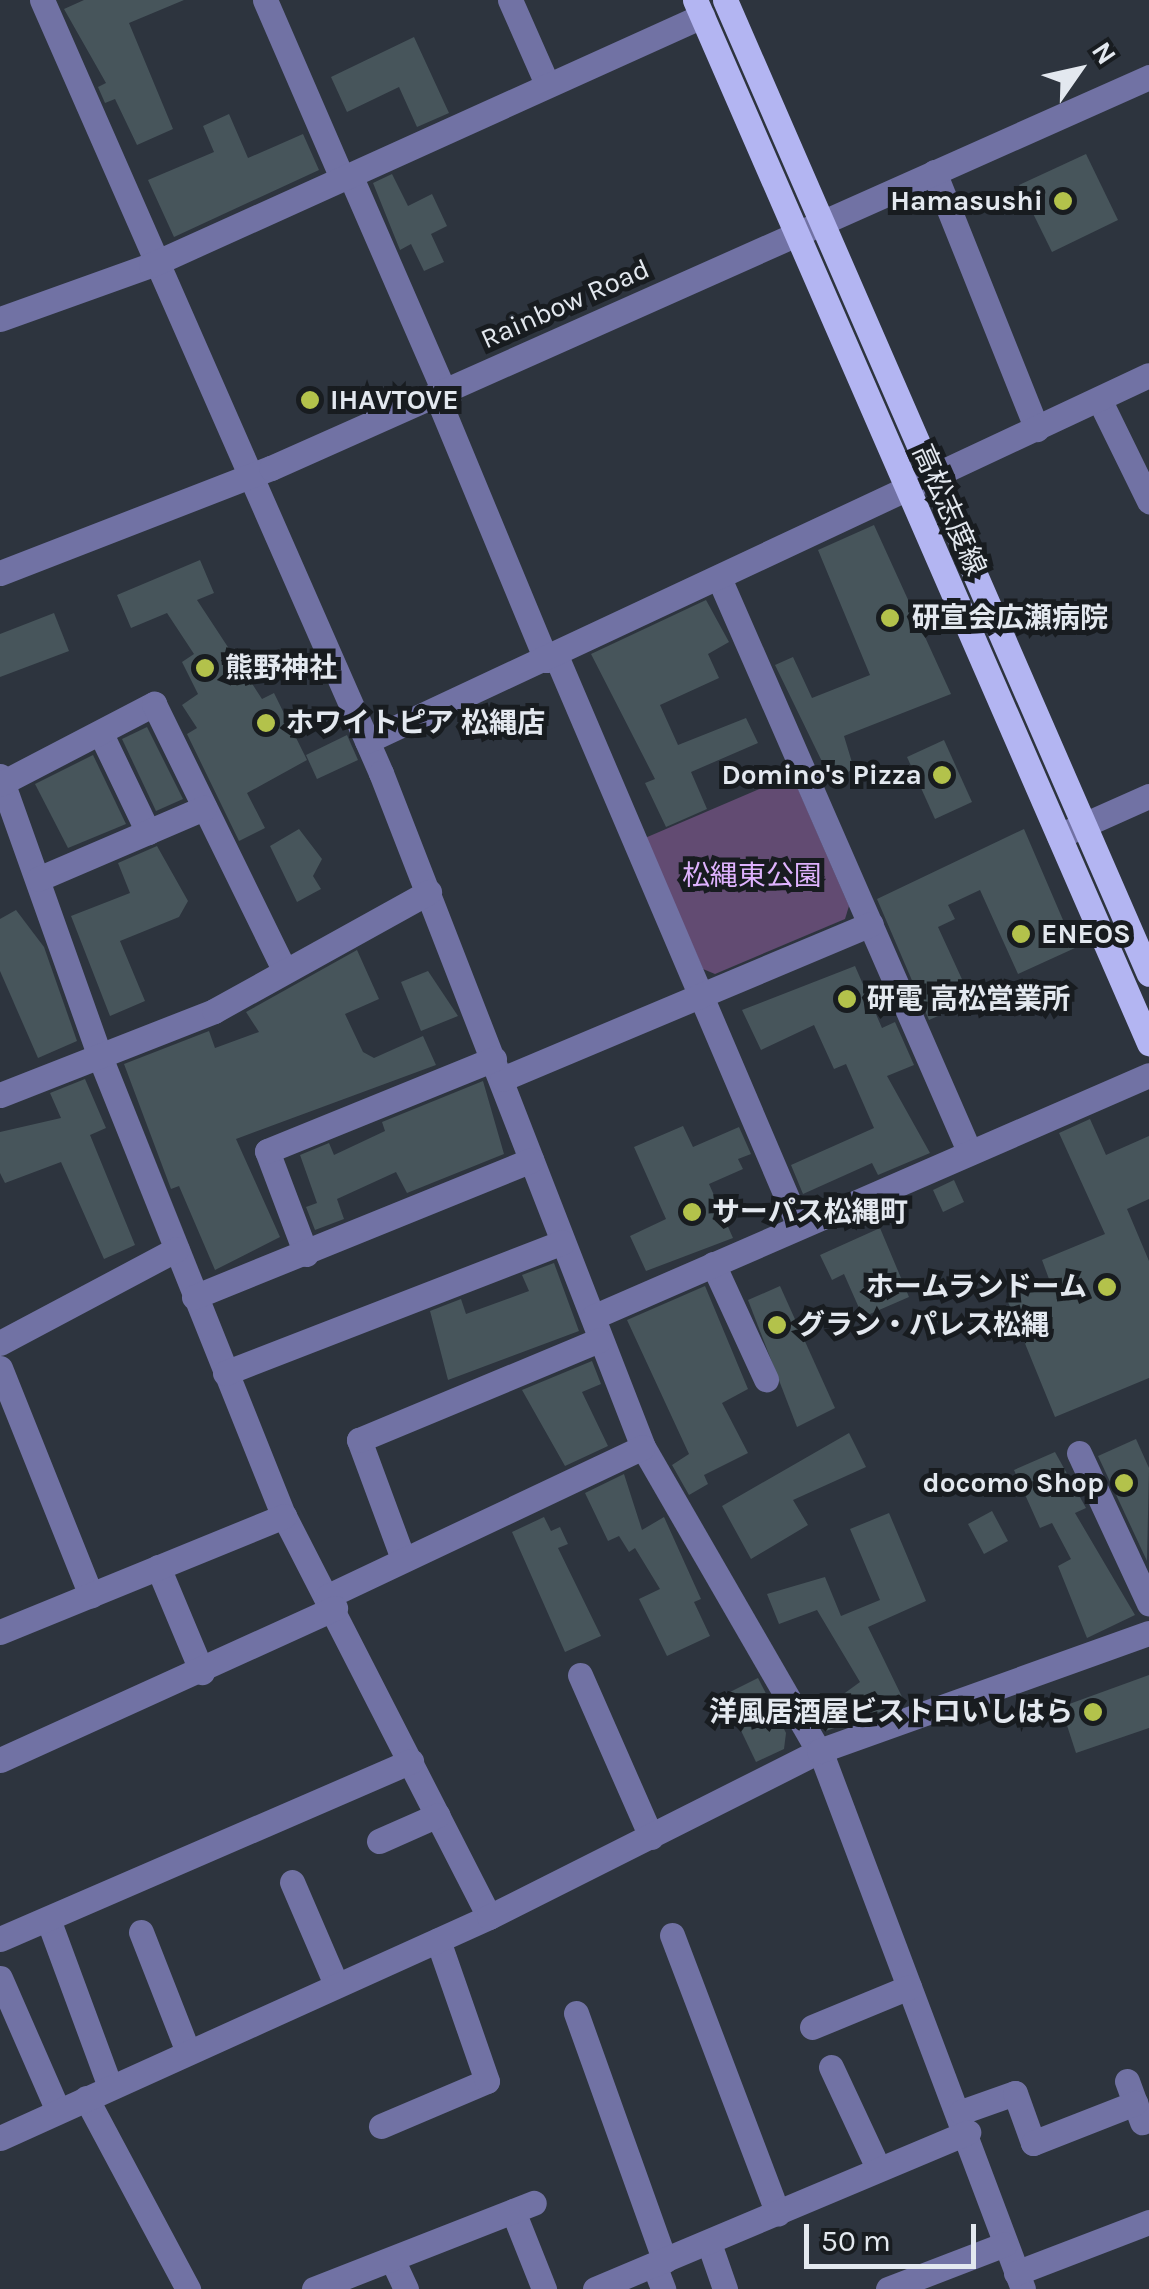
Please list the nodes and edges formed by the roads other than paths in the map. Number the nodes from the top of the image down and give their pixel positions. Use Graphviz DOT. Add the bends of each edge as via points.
graph roads {
  1 [pos="265,0"];
  2 [pos="510,0"];
  3 [pos="730,2"];
  4 [pos="52,3"];
  5 [pos="698,8"];
  6 [pos="1149,77"];
  7 [pos="547,84"];
  8 [pos="934,172"];
  9 [pos="346,177"];
  10 [pos="826,220"];
  11 [pos="796,234"];
  12 [pos="151,266"];
  13 [pos="0,319"];
  14 [pos="1149,376"];
  15 [pos="440,392"];
  16 [pos="1100,399"];
  17 [pos="1037,429"];
  18 [pos="933,478"];
  19 [pos="245,479"];
  20 [pos="907,489"];
  21 [pos="1149,501"];
  22 [pos="0,573"];
  23 [pos="719,578"];
  24 [pos="551,658"];
  25 [pos="101,734"];
  26 [pos="367,741"];
  27 [pos="1,781"];
  28 [pos="1149,796"];
  29 [pos="204,808"];
  30 [pos="1084,826"];
  31 [pos="148,832"];
  32 [pos="1059,836"];
  33 [pos="38,880"];
  34 [pos="429,892"];
  35 [pos="871,924"];
  36 [pos="284,969"];
  37 [pos="1149,974"];
  38 [pos="700,996"];
  39 [pos="1149,1043"];
  40 [pos="100,1056"];
  41 [pos="498,1069"];
  42 [pos="1149,1075"];
  43 [pos="0,1095"];
  44 [pos="970,1153"];
  45 [pos="532,1160"];
  46 [pos="799,1226"];
  47 [pos="563,1242"];
  48 [pos="177,1249"];
  49 [pos="306,1254"];
  50 [pos="713,1264"];
  51 [pos="194,1297"];
  52 [pos="596,1329"];
  53 [pos="0,1343"];
  54 [pos="0,1368"];
  55 [pos="225,1373"];
  56 [pos="766,1379"];
  57 [pos="643,1446"];
  58 [pos="1079,1453"];
  59 [pos="284,1516"];
  60 [pos="402,1556"];
  61 [pos="158,1567"];
  62 [pos="91,1595"];
  63 [pos="331,1602"];
  64 [pos="1149,1604"];
  65 [pos="0,1632"];
  66 [pos="1149,1633"];
  67 [pos="202,1672"];
  68 [pos="580,1675"];
  69 [pos="820,1751"];
  70 [pos="0,1760"];
  71 [pos="411,1761"];
  72 [pos="438,1815"];
  73 [pos="651,1837"];
  74 [pos="380,1840"];
  75 [pos="292,1882"];
  76 [pos="489,1917"];
  77 [pos="48,1919"];
  78 [pos="141,1932"];
  79 [pos="672,1934"];
  80 [pos="0,1939"];
  81 [pos="438,1940"];
  82 [pos="0,1978"];
  83 [pos="336,1984"];
  84 [pos="909,1987"];
  85 [pos="576,2013"];
  86 [pos="812,2027"];
  87 [pos="8,2029"];
  88 [pos="188,2052"];
  89 [pos="831,2067"];
  90 [pos="98,2092"];
  91 [pos="1135,2102"];
  92 [pos="58,2111"];
  93 [pos="965,2122"];
  94 [pos="382,2126"];
  95 [pos="0,2138"];
  96 [pos="878,2168"];
  97 [pos="778,2214"];
  98 [pos="1149,2222"];
  99 [pos="708,2243"];
  100 [pos="1005,2244"];
  101 [pos="392,2258"];
  102 [pos="661,2272"];
  103 [pos="1019,2281"];
  104 [pos="188,2289"];
  105 [pos="314,2289"];
  106 [pos="406,2289"];
  107 [pos="544,2289"];
  108 [pos="595,2289"];
  109 [pos="726,2289"];
  110 [pos="888,2289"];
  1 -- 9 [label="street"];
  2 -- 7 [label="street"];
  3 -- 10 [label="main road, 高松志度線"];
  4 -- 12 [label="street"];
  5 -- 7 [label="street"];
  5 -- 11 [label="main road, 高松志度線"];
  6 -- 8 [label="street, Rainbow Road"];
  7 -- 9 [label="street"];
  8 -- 10 [label="street, Rainbow Road"];
  8 -- 17 [label="street"];
  9 -- 12 [label="street"];
  9 -- 15 [label="street"];
  10 -- 11 [label="street, Rainbow Road"];
  10 -- 18 [label="main road, 高松志度線"];
  11 -- 15 [label="street, Rainbow Road"];
  11 -- 20 [label="main road, 高松志度線"];
  12 -- 13 [label="street"];
  12 -- 19 [label="street"];
  14 -- 16 [label="street"];
  15 -- 19 [label="street, Rainbow Road"];
  15 -- 24 [label="street"];
  16 -- 17 [label="street"];
  16 -- 21 [label="street"];
  17 -- 18 [label="street"];
  18 -- 20 [label="street"];
  18 -- 30 [label="main road, 高松志度線"];
  19 -- 22 [label="street, Rainbow Road"];
  19 -- 26 [label="street"];
  20 -- 23 [label="street"];
  20 -- 32 [label="main road, 高松志度線"];
  23 -- 24 [label="street"];
  23 -- 35 [label="street"];
  24 -- 26 [label="street"];
  24 -- 38 [label="street"];
  25 -- 27 [label="street"];
  25 -- 29 [label="street" via="154,704"];
  25 -- 31 [label="street"];
  26 -- 34 [label="street"];
  27 -- 33 [label="street"];
  28 -- 30 [label="street"];
  29 -- 31 [label="street"];
  29 -- 36 [label="street"];
  30 -- 32 [label="street"];
  30 -- 37 [label="main road, 高松志度線"];
  31 -- 33 [label="street"];
  32 -- 39 [label="main road, 高松志度線"];
  33 -- 40 [label="street"];
  34 -- 36 [label="street"];
  34 -- 41 [label="street"];
  35 -- 38 [label="street"];
  35 -- 44 [label="street"];
  36 -- 40 [label="street" via="214,1011"];
  38 -- 41 [label="street"];
  38 -- 46 [label="street"];
  40 -- 43 [label="street"];
  40 -- 48 [label="street"];
  41 -- 45 [label="street"];
  41 -- 49 [label="street" via="267,1151"];
  42 -- 44 [label="street"];
  44 -- 46 [label="street"];
  45 -- 47 [label="street"];
  45 -- 49 [label="street"];
  46 -- 50 [label="street"];
  47 -- 52 [label="street"];
  47 -- 55 [label="street"];
  48 -- 51 [label="street"];
  48 -- 53 [label="street"];
  49 -- 51 [label="street"];
  50 -- 52 [label="street"];
  50 -- 56 [label="street"];
  51 -- 55 [label="street"];
  52 -- 57 [label="street"];
  52 -- 60 [label="street" via="360,1440"];
  54 -- 62 [label="street"];
  55 -- 59 [label="street"];
  57 -- 60 [label="street"];
  57 -- 69 [label="street"];
  58 -- 64 [label="street"];
  59 -- 61 [label="street"];
  59 -- 63 [label="street"];
  60 -- 63 [label="street"];
  61 -- 62 [label="street"];
  61 -- 67 [label="street"];
  62 -- 65 [label="street"];
  63 -- 67 [label="street"];
  63 -- 71 [label="street"];
  66 -- 69 [label="street"];
  67 -- 70 [label="street"];
  68 -- 73 [label="street"];
  69 -- 73 [label="street"];
  69 -- 84 [label="street"];
  71 -- 72 [label="street"];
  71 -- 77 [label="street"];
  72 -- 74 [label="street"];
  72 -- 76 [label="street"];
  73 -- 76 [label="street"];
  75 -- 83 [label="street"];
  76 -- 81 [label="street"];
  77 -- 80 [label="street"];
  77 -- 90 [label="street"];
  78 -- 88 [label="street"];
  79 -- 97 [label="street"];
  81 -- 83 [label="street"];
  81 -- 94 [label="street" via="488,2082"];
  82 -- 87 [label="street"];
  83 -- 88 [label="street"];
  84 -- 86 [label="street"];
  84 -- 93 [label="street"];
  85 -- 102 [label="street"];
  87 -- 92 [label="street"];
  88 -- 90 [label="street"];
  89 -- 96 [label="street"];
  90 -- 92 [label="street"];
  90 -- 104 [label="street"];
  91 -- 93 [label="street" via="1033,2143 1015,2093"];
  92 -- 95 [label="street"];
  93 -- 96 [label="street"];
  93 -- 100 [label="street"];
  96 -- 97 [label="street"];
  97 -- 99 [label="street"];
  98 -- 103 [label="street"];
  99 -- 102 [label="street"];
  99 -- 109 [label="street"];
  100 -- 103 [label="street"];
  100 -- 110 [label="street"];
  101 -- 105 [label="street"];
  101 -- 106 [label="street"];
  101 -- 107 [label="street" via="523,2208"];
  102 -- 108 [label="street"];
}
